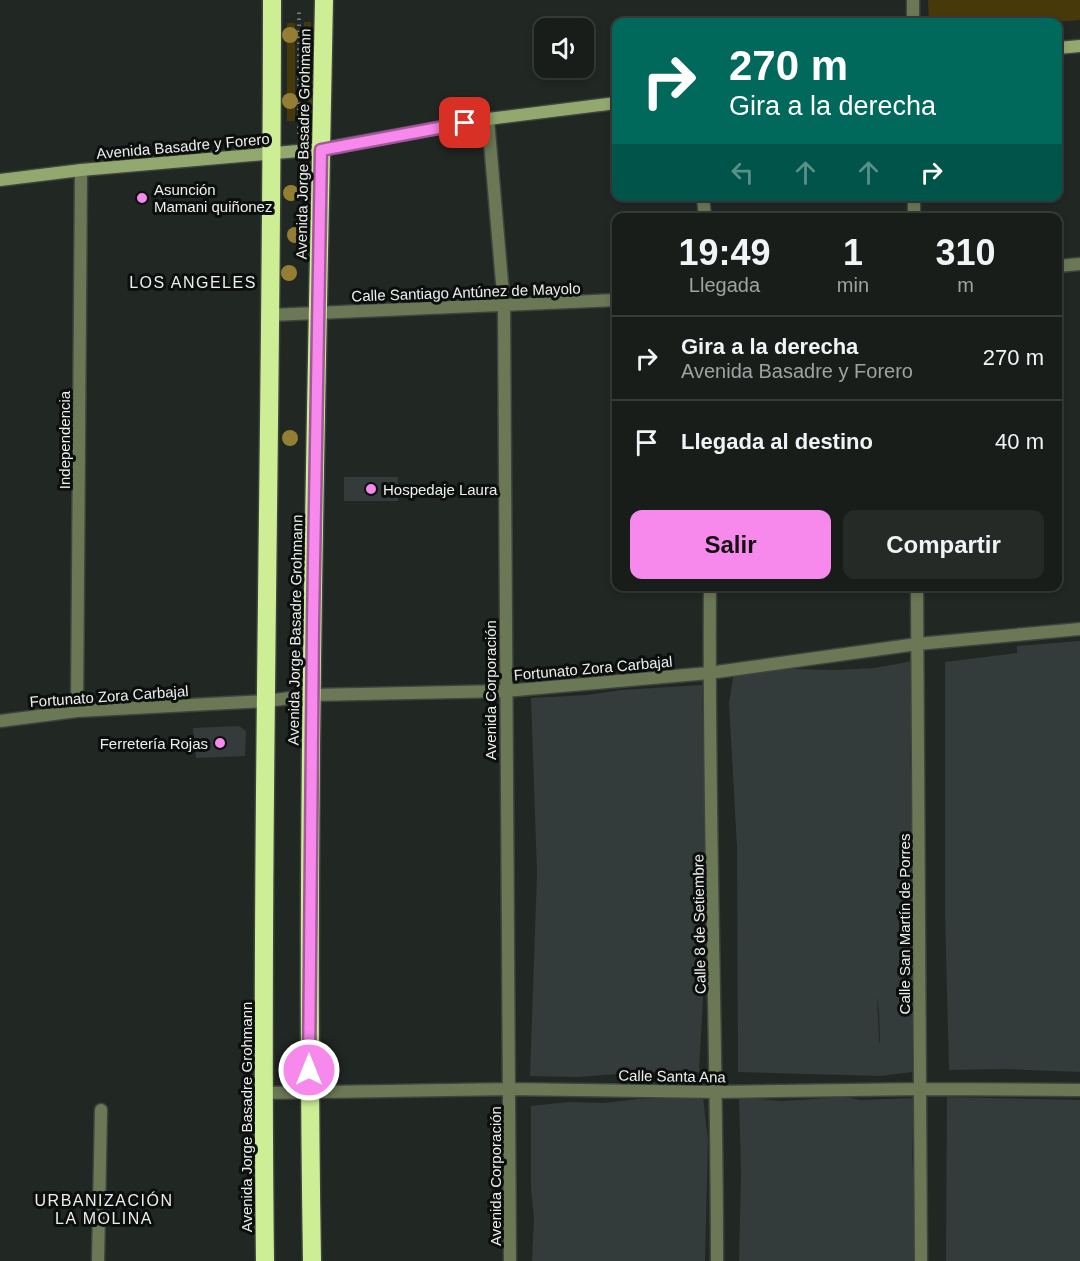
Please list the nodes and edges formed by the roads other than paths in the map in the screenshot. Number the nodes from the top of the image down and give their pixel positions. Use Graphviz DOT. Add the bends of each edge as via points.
graph roads {
  1 [pos="272,0"];
  2 [pos="324,0"];
  3 [pos="912,0"];
  4 [pos="913,18"];
  5 [pos="1080,46"];
  6 [pos="1062,48"];
  7 [pos="612,104"];
  8 [pos="488,119"];
  9 [pos="321,150"];
  10 [pos="272,155"];
  11 [pos="81,170"];
  12 [pos="0,180"];
  13 [pos="1080,264"];
  14 [pos="1062,266"];
  15 [pos="612,300"];
  16 [pos="504,306"];
  17 [pos="317,313"];
  18 [pos="271,315"];
  19 [pos="710,591"];
  20 [pos="917,591"];
  21 [pos="1080,629"];
  22 [pos="917,644"];
  23 [pos="709,674"];
  24 [pos="505,691"];
  25 [pos="312,695"];
  26 [pos="267,701"];
  27 [pos="77,711"];
  28 [pos="0,721"];
  29 [pos="510,1089"];
  30 [pos="920,1089"];
  31 [pos="1080,1090"];
  32 [pos="717,1092"];
  33 [pos="263,1093"];
  34 [pos="309,1094"];
  35 [pos="101,1110"];
  36 [pos="98,1261"];
  37 [pos="265,1261"];
  38 [pos="312,1261"];
  39 [pos="510,1261"];
  40 [pos="717,1261"];
  41 [pos="921,1261"];
  1 -- 10 [label="highway, Avenida Jorge Basadre Grohmann"];
  2 -- 9 [label="highway, Avenida Jorge Basadre Grohmann"];
  3 -- 4 [label="street"];
  5 -- 6 [label="street"];
  7 -- 8 [label="street, Avenida Basadre y Forero"];
  8 -- 9 [label="street, Avenida Basadre y Forero"];
  8 -- 16 [label="street, Avenida Corporación"];
  9 -- 10 [label="street, Avenida Basadre y Forero"];
  9 -- 17 [label="highway, Avenida Jorge Basadre Grohmann"];
  10 -- 11 [label="street, Avenida Basadre y Forero"];
  10 -- 18 [label="highway, Avenida Jorge Basadre Grohmann"];
  11 -- 12 [label="street, Avenida Basadre y Forero"];
  11 -- 27 [label="street, Independencia"];
  13 -- 14 [label="street"];
  15 -- 16 [label="street, Calle Santiago Antúnez de Mayolo"];
  16 -- 17 [label="street, Calle Santiago Antúnez de Mayolo"];
  16 -- 24 [label="street, Avenida Corporación"];
  17 -- 18 [label="street, Calle Santiago Antúnez de Mayolo"];
  17 -- 25 [label="highway, Avenida Jorge Basadre Grohmann"];
  18 -- 26 [label="highway, Avenida Jorge Basadre Grohmann"];
  19 -- 23 [label="street, Calle 8 de Setiembre"];
  20 -- 22 [label="street, Calle San Martín de Porres"];
  21 -- 22 [label="street, Fortunato Zora Carbajal"];
  22 -- 23 [label="street, Fortunato Zora Carbajal"];
  22 -- 30 [label="street, Calle San Martín de Porres"];
  23 -- 24 [label="street, Fortunato Zora Carbajal"];
  23 -- 32 [label="street, Calle 8 de Setiembre"];
  24 -- 25 [label="street, Fortunato Zora Carbajal"];
  24 -- 29 [label="street, Avenida Corporación"];
  25 -- 26 [label="street, Fortunato Zora Carbajal"];
  25 -- 34 [label="highway, Avenida Jorge Basadre Grohmann"];
  26 -- 27 [label="street, Fortunato Zora Carbajal"];
  26 -- 33 [label="highway, Avenida Jorge Basadre Grohmann"];
  27 -- 28 [label="street, Fortunato Zora Carbajal"];
  29 -- 32 [label="street, Calle Santa Ana"];
  29 -- 34 [label="street, Calle Santa Ana"];
  29 -- 39 [label="street, Avenida Corporación"];
  30 -- 31 [label="street, Calle Santa Ana"];
  30 -- 32 [label="street, Calle Santa Ana"];
  30 -- 41 [label="street, Calle San Martín de Porres"];
  32 -- 40 [label="street, Calle 8 de Setiembre"];
  33 -- 34 [label="street, Calle Santa Ana"];
  33 -- 37 [label="highway, Avenida Jorge Basadre Grohmann"];
  34 -- 38 [label="highway, Avenida Jorge Basadre Grohmann"];
  35 -- 36 [label="street"];
}
